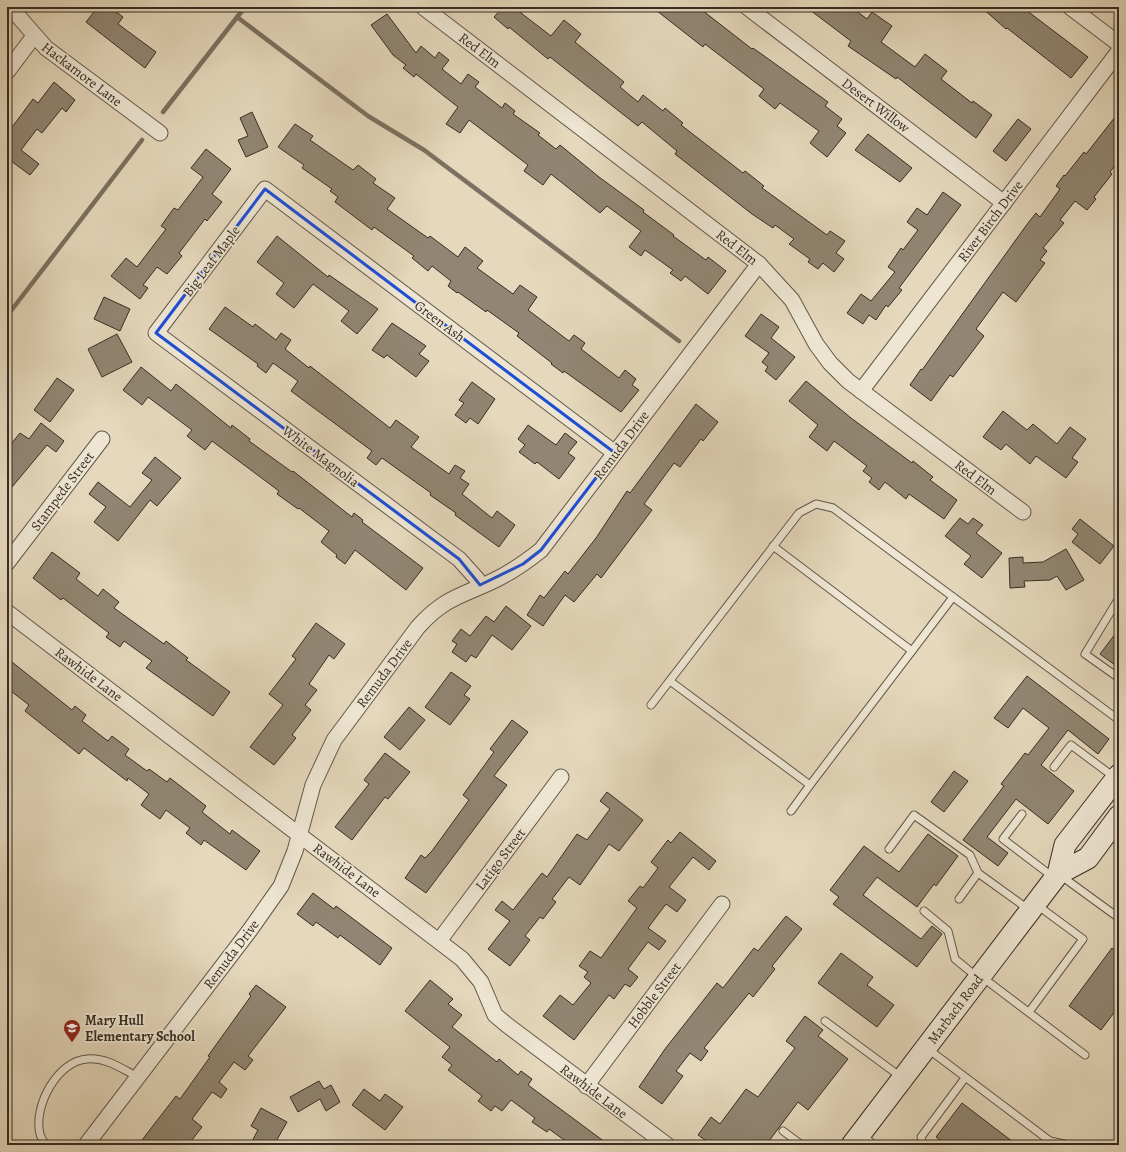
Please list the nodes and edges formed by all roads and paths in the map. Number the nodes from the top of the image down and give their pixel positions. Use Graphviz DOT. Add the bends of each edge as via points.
graph roads {
  1 [pos="13,7"];
  2 [pos="423,7"];
  3 [pos="747,7"];
  4 [pos="1070,7"];
  5 [pos="34,36"];
  6 [pos="1119,44"];
  7 [pos="1119,51"];
  8 [pos="7,72"];
  9 [pos="160,133"];
  10 [pos="265,189"];
  11 [pos="1004,203"];
  12 [pos="759,264"];
  13 [pos="156,333"];
  14 [pos="861,391"];
  15 [pos="102,439"];
  16 [pos="615,453"];
  17 [pos="1023,512"];
  18 [pos="773,546"];
  19 [pos="7,563"];
  20 [pos="480,585"];
  21 [pos="953,597"];
  22 [pos="1119,598"];
  23 [pos="1116,607"];
  24 [pos="7,612"];
  25 [pos="912,651"];
  26 [pos="1119,678"];
  27 [pos="670,681"];
  28 [pos="651,705"];
  29 [pos="1119,720"];
  30 [pos="1054,767"];
  31 [pos="562,777"];
  32 [pos="1118,777"];
  33 [pos="810,785"];
  34 [pos="791,811"];
  35 [pos="1022,814"];
  36 [pos="1119,816"];
  37 [pos="299,834"];
  38 [pos="889,849"];
  39 [pos="978,873"];
  40 [pos="1057,876"];
  41 [pos="959,899"];
  42 [pos="722,904"];
  43 [pos="1033,907"];
  44 [pos="924,911"];
  45 [pos="1119,918"];
  46 [pos="439,941"];
  47 [pos="979,977"];
  48 [pos="1028,1012"];
  49 [pos="825,1021"];
  50 [pos="926,1048"];
  51 [pos="1085,1054"];
  52 [pos="138,1077"];
  53 [pos="902,1078"];
  54 [pos="965,1078"];
  55 [pos="586,1086"];
  56 [pos="783,1131"];
  57 [pos="862,1141"];
  58 [pos="46,1145"];
  59 [pos="86,1145"];
  60 [pos="667,1145"];
  61 [pos="802,1145"];
  62 [pos="923,1145"];
  63 [pos="1068,1145"];
  1 -- 5 [label="street, Hackamore Lane"];
  2 -- 12 [label="street, Red Elm"];
  3 -- 11 [label="street, Desert Willow"];
  4 -- 6 [label="street"];
  5 -- 8 [label="street"];
  5 -- 9 [label="street, Hackamore Lane" via="46,48"];
  7 -- 11 [label="street, River Birch Drive"];
  10 -- 13 [label="street, Big Leaf Maple"];
  10 -- 16 [label="street, Green Ash"];
  11 -- 14 [label="street, River Birch Drive"];
  12 -- 14 [label="street, Red Elm" via="792,300 816,344 830,363"];
  12 -- 16 [label="street, Remuda Drive"];
  13 -- 20 [label="street, White Magnolia" via="459,559"];
  14 -- 17 [label="street, Red Elm"];
  15 -- 19 [label="street, Stampede Street"];
  16 -- 20 [label="street, Remuda Drive" via="541,550 523,564 495,580"];
  18 -- 21 [label="lane" via="799,513 816,504 833,508"];
  18 -- 25 [label="lane"];
  18 -- 27 [label="lane"];
  20 -- 37 [label="street, Remuda Drive" via="453,597 432,612 334,740 313,785"];
  21 -- 25 [label="lane"];
  21 -- 29 [label="lane"];
  22 -- 23 [label="lane"];
  23 -- 26 [label="lane" via="1085,654"];
  24 -- 37 [label="street, Rawhide Lane"];
  25 -- 33 [label="lane"];
  27 -- 28 [label="lane"];
  27 -- 33 [label="lane"];
  30 -- 32 [label="lane" via="1071,745"];
  31 -- 46 [label="street, Latigo Street"];
  32 -- 40 [label="main road, Marbach Road" via="1065,845"];
  33 -- 34 [label="lane"];
  35 -- 40 [label="lane" via="1004,839"];
  36 -- 40 [label="main road, Marbach Road" via="1088,858"];
  37 -- 46 [label="street, Rawhide Lane"];
  37 -- 52 [label="street, Remuda Drive" via="281,886"];
  38 -- 39 [label="lane" via="914,815 970,855"];
  39 -- 41 [label="lane"];
  39 -- 43 [label="lane"];
  40 -- 43 [label="main road, Marbach Road"];
  40 -- 45 [label="lane"];
  42 -- 55 [label="street, Hobble Street"];
  43 -- 47 [label="main road, Marbach Road"];
  43 -- 48 [label="lane" via="1083,939"];
  44 -- 47 [label="lane" via="948,931 955,960"];
  46 -- 55 [label="street, Rawhide Lane" via="473,970 496,1015"];
  47 -- 48 [label="lane"];
  47 -- 50 [label="main road, Marbach Road"];
  48 -- 51 [label="lane"];
  49 -- 53 [label="lane"];
  50 -- 53 [label="main road, Marbach Road"];
  50 -- 54 [label="lane"];
  52 -- 58 [label="lane" via="99,1059 72,1063 54,1081 43,1099 39,1118 40,1135"];
  52 -- 59 [label="street, Remuda Drive"];
  53 -- 57 [label="main road, Marbach Road"];
  54 -- 62 [label="lane" via="921,1137"];
  54 -- 63 [label="lane" via="1050,1141"];
  55 -- 60 [label="street, Rawhide Lane"];
  56 -- 61 [label="lane"];
}
